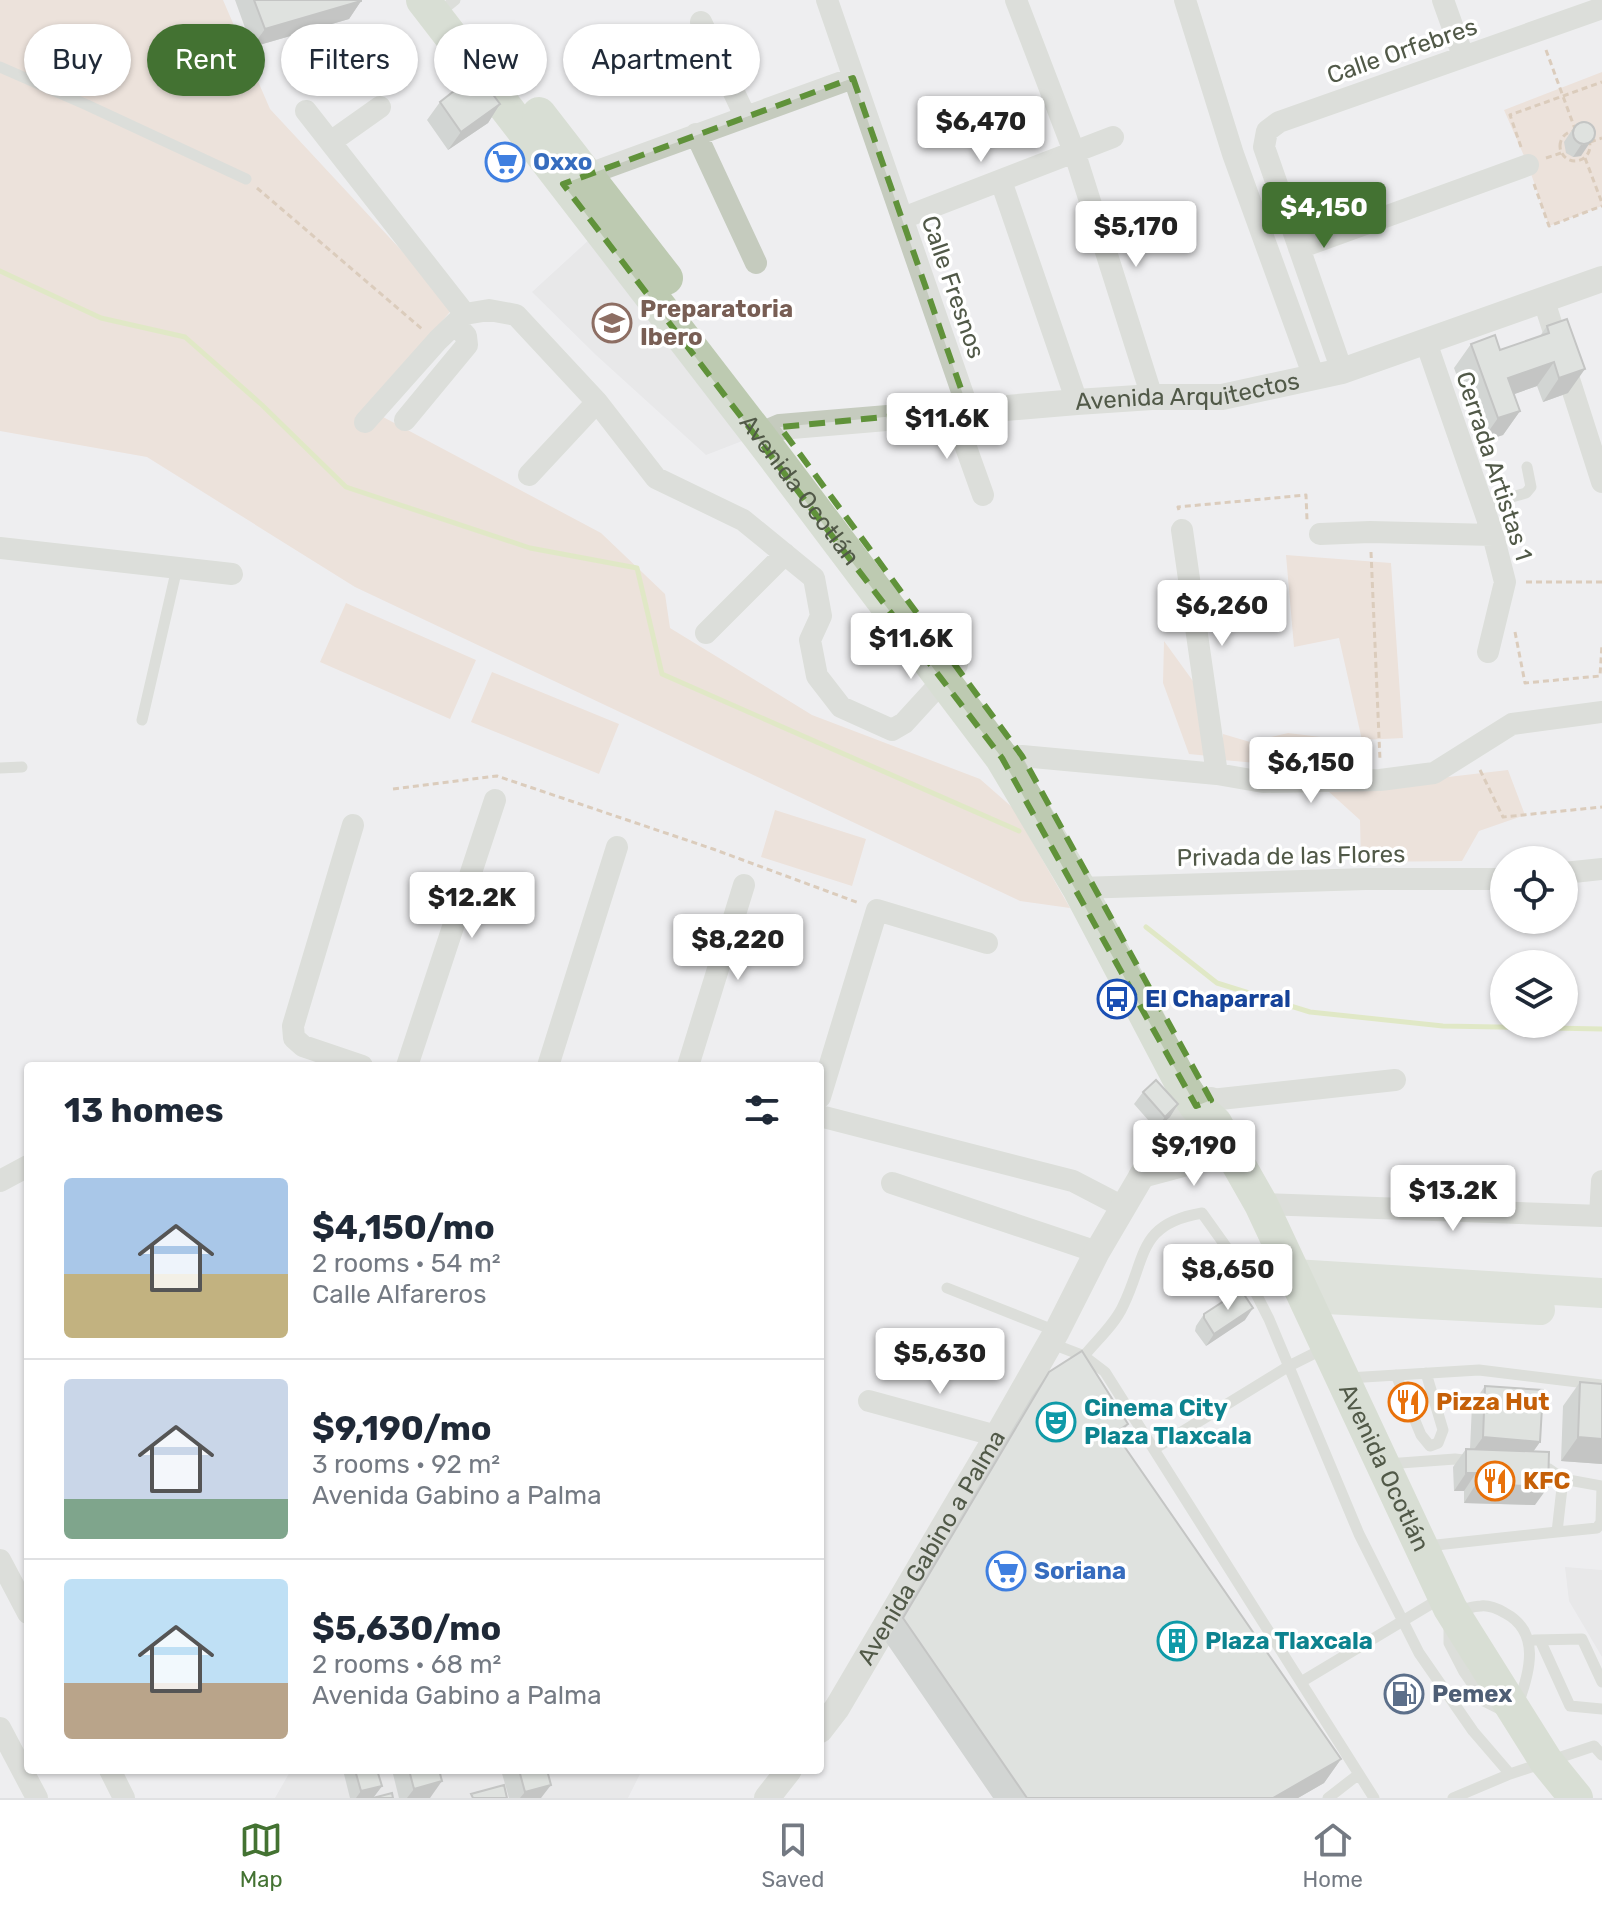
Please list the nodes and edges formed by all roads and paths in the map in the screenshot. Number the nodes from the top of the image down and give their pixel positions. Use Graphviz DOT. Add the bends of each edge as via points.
graph roads {
  1 [pos="827,0"];
  2 [pos="1016,0"];
  3 [pos="1185,0"];
  4 [pos="1443,0"];
  5 [pos="443,4"];
  6 [pos="1577,8"];
  7 [pos="1602,8"];
  8 [pos="701,22"];
  9 [pos="1540,31"];
  10 [pos="1463,56"];
  11 [pos="0,67"];
  12 [pos="853,78"];
  13 [pos="1602,82"];
  14 [pos="1562,96"];
  15 [pos="380,107"];
  16 [pos="306,111"];
  17 [pos="745,116"];
  18 [pos="1575,131"];
  19 [pos="696,134"];
  20 [pos="1113,137"];
  21 [pos="1602,138"];
  22 [pos="332,141"];
  23 [pos="1590,142"];
  24 [pos="1075,154"];
  25 [pos="1585,158"];
  26 [pos="1528,165"];
  27 [pos="246,179"];
  28 [pos="574,179"];
  29 [pos="1001,181"];
  30 [pos="1602,204"];
  31 [pos="903,218"];
  32 [pos="1299,248"];
  33 [pos="756,263"];
  34 [pos="1602,279"];
  35 [pos="1544,301"];
  36 [pos="460,319"];
  37 [pos="438,340"];
  38 [pos="1426,342"];
  39 [pos="1342,371"];
  40 [pos="1314,377"];
  41 [pos="1152,397"];
  42 [pos="597,402"];
  43 [pos="1077,402"];
  44 [pos="960,410"];
  45 [pos="405,420"];
  46 [pos="365,422"];
  47 [pos="770,432"];
  48 [pos="1527,467"];
  49 [pos="529,475"];
  50 [pos="1602,482"];
  51 [pos="983,495"];
  52 [pos="1483,505"];
  53 [pos="1178,507"];
  54 [pos="1314,528"];
  55 [pos="1182,530"];
  56 [pos="1370,532"];
  57 [pos="1493,535"];
  58 [pos="0,548"];
  59 [pos="785,554"];
  60 [pos="177,568"];
  61 [pos="232,574"];
  62 [pos="1505,582"];
  63 [pos="1602,582"];
  64 [pos="1514,625"];
  65 [pos="706,633"];
  66 [pos="1602,644"];
  67 [pos="1488,652"];
  68 [pos="950,673"];
  69 [pos="1602,712"];
  70 [pos="142,720"];
  71 [pos="1471,751"];
  72 [pos="1012,757"];
  73 [pos="22,767"];
  74 [pos="0,768"];
  75 [pos="1217,774"];
  76 [pos="1380,780"];
  77 [pos="393,789"];
  78 [pos="495,800"];
  79 [pos="1602,807"];
  80 [pos="353,825"];
  81 [pos="617,847"];
  82 [pos="1602,869"];
  83 [pos="1578,872"];
  84 [pos="1490,880"];
  85 [pos="744,885"];
  86 [pos="1088,894"];
  87 [pos="877,910"];
  88 [pos="987,943"];
  89 [pos="1096,945"];
  90 [pos="1125,1004"];
  91 [pos="1164,1051"];
  92 [pos="350,1062"];
  93 [pos="408,1062"];
  94 [pos="549,1062"];
  95 [pos="689,1062"];
  96 [pos="1395,1080"];
  97 [pos="824,1084"];
  98 [pos="824,1117"];
  99 [pos="1214,1120"];
  100 [pos="24,1168"];
  101 [pos="1142,1175"];
  102 [pos="0,1181"];
  103 [pos="1602,1181"];
  104 [pos="892,1183"];
  105 [pos="1261,1204"];
  106 [pos="1123,1207"];
  107 [pos="1601,1216"];
  108 [pos="1097,1252"];
  109 [pos="1300,1286"];
  110 [pos="947,1288"];
  111 [pos="1602,1293"];
  112 [pos="1602,1314"];
  113 [pos="1053,1337"];
  114 [pos="1328,1346"];
  115 [pos="1084,1356"];
  116 [pos="1289,1366"];
  117 [pos="1426,1373"];
  118 [pos="1396,1375"];
  119 [pos="1343,1379"];
  120 [pos="1602,1385"];
  121 [pos="869,1401"];
  122 [pos="997,1436"];
  123 [pos="1154,1449"];
  124 [pos="1487,1462"];
  125 [pos="1382,1464"];
  126 [pos="1518,1465"];
  127 [pos="1563,1479"];
  128 [pos="1602,1486"];
  129 [pos="1557,1532"];
  130 [pos="1420,1547"];
  131 [pos="0,1560"];
  132 [pos="24,1605"];
  133 [pos="1449,1606"];
  134 [pos="1402,1620"];
  135 [pos="1535,1640"];
  136 [pos="1301,1682"];
  137 [pos="1602,1682"];
  138 [pos="828,1706"];
  139 [pos="1602,1709"];
  140 [pos="1517,1715"];
  141 [pos="0,1728"];
  142 [pos="1602,1755"];
  143 [pos="14,1756"];
  144 [pos="1546,1761"];
  145 [pos="112,1774"];
  146 [pos="786,1774"];
  147 [pos="1359,1774"];
  148 [pos="1510,1774"];
  149 [pos="37,1798"];
  150 [pos="124,1798"];
  151 [pos="768,1798"];
  152 [pos="1328,1798"];
  153 [pos="1374,1798"];
  154 [pos="1453,1798"];
  155 [pos="1576,1798"];
  1 -- 12 [label="street, Calle Fresnos"];
  2 -- 24 [label="street"];
  3 -- 40 [label="street" via="1233,154"];
  4 -- 10 [label="street"];
  5 -- 28 [label="main road, Avenida Ocotlán"];
  5 -- 28 [label="main road, Avenida Ocotlán" via="468,69 509,123"];
  6 -- 7 [label="street, Calle Orfebres"];
  6 -- 9 [label="street, Calle Orfebres"];
  8 -- 17 [label="street"];
  9 -- 10 [label="street, Calle Orfebres"];
  9 -- 14 [label="path"];
  10 -- 32 [label="street, Calle Orfebres" via="1279,122 1267,131 1264,147"];
  11 -- 27 [label="lane"];
  12 -- 17 [label="street"];
  12 -- 31 [label="street, Calle Fresnos"];
  13 -- 14 [label="path"];
  14 -- 18 [label="path"];
  14 -- 26 [label="path" via="1510,115"];
  15 -- 22 [label="street"];
  16 -- 22 [label="street"];
  17 -- 19 [label="street"];
  18 -- 23 [label="path"];
  18 -- 25 [label="path" via="1563,136 1561,153 1572,161"];
  19 -- 28 [label="street"];
  19 -- 33 [label="street"];
  20 -- 24 [label="street"];
  21 -- 23 [label="path"];
  22 -- 36 [label="street"];
  23 -- 25 [label="path"];
  24 -- 29 [label="street"];
  24 -- 41 [label="street"];
  25 -- 30 [label="path"];
  26 -- 30 [label="path" via="1549,226"];
  26 -- 32 [label="street"];
  27 -- 37 [label="path"];
  28 -- 47 [label="main road, Avenida Ocotlán"];
  29 -- 31 [label="street"];
  29 -- 43 [label="street"];
  31 -- 44 [label="street, Calle Fresnos"];
  32 -- 39 [label="street"];
  34 -- 35 [label="street, Avenida Arquitectos"];
  35 -- 38 [label="street, Avenida Arquitectos"];
  35 -- 50 [label="street"];
  36 -- 37 [label="street"];
  36 -- 42 [label="street" via="489,310 516,315"];
  36 -- 45 [label="street" via="467,345"];
  37 -- 46 [label="street"];
  38 -- 39 [label="street, Avenida Arquitectos"];
  38 -- 52 [label="street, Cerrada Artistas 1"];
  39 -- 40 [label="street, Avenida Arquitectos"];
  40 -- 41 [label="street, Avenida Arquitectos" via="1222,397"];
  41 -- 43 [label="street, Avenida Arquitectos"];
  42 -- 49 [label="street"];
  42 -- 59 [label="street" via="656,478 743,520"];
  43 -- 44 [label="street, Avenida Arquitectos"];
  44 -- 47 [label="street, Avenida Arquitectos"];
  44 -- 51 [label="street, Calle Fresnos"];
  47 -- 68 [label="main road, Avenida Ocotlán"];
  48 -- 52 [label="lane" via="1531,487 1526,493"];
  52 -- 57 [label="street, Cerrada Artistas 1"];
  53 -- 54 [label="path" via="1306,495"];
  54 -- 56 [label="street"];
  55 -- 75 [label="street"];
  56 -- 57 [label="street"];
  56 -- 76 [label="path"];
  57 -- 62 [label="street, Cerrada Artistas 1"];
  58 -- 60 [label="street"];
  59 -- 65 [label="street"];
  59 -- 68 [label="street" via="814,578 821,616 810,640 817,676 841,707 892,730"];
  60 -- 61 [label="street"];
  60 -- 70 [label="lane"];
  62 -- 63 [label="path"];
  62 -- 67 [label="street, Cerrada Artistas 1"];
  64 -- 66 [label="path" via="1525,683 1600,676"];
  68 -- 72 [label="main road, Avenida Ocotlán"];
  69 -- 71 [label="street" via="1512,724"];
  71 -- 76 [label="street" via="1434,773"];
  71 -- 79 [label="path" via="1503,817"];
  72 -- 75 [label="street"];
  72 -- 86 [label="main road, Avenida Ocotlán"];
  73 -- 74 [label="lane"];
  75 -- 76 [label="street" via="1263,782"];
  77 -- 87 [label="path" via="497,776"];
  78 -- 93 [label="street"];
  80 -- 92 [label="street" via="293,1026 294,1038 303,1046"];
  81 -- 94 [label="street"];
  82 -- 83 [label="street"];
  84 -- 86 [label="street, Privada de las Flores"];
  85 -- 95 [label="street"];
  86 -- 89 [label="lane"];
  86 -- 91 [label="main road, Avenida Ocotlán"];
  86 -- 99 [label="main road, Avenida Ocotlán"];
  87 -- 88 [label="street"];
  87 -- 97 [label="street"];
  90 -- 91 [label="lane"];
  91 -- 99 [label="main road, Avenida Ocotlán"];
  96 -- 99 [label="street"];
  98 -- 106 [label="street" via="1073,1181"];
  99 -- 101 [label="street"];
  99 -- 101 [label="street, Avenida Gabino a Palma" via="1178,1121"];
  99 -- 105 [label="main road, Avenida Ocotlán"];
  100 -- 102 [label="street"];
  101 -- 106 [label="street, Avenida Gabino a Palma"];
  103 -- 107 [label="street"];
  104 -- 108 [label="street"];
  105 -- 107 [label="street"];
  105 -- 109 [label="main road, Avenida Ocotlán"];
  106 -- 108 [label="street, Avenida Gabino a Palma"];
  108 -- 113 [label="street, Avenida Gabino a Palma"];
  109 -- 111 [label="main road"];
  109 -- 112 [label="main road"];
  109 -- 114 [label="main road, Avenida Ocotlán"];
  110 -- 113 [label="lane"];
  113 -- 115 [label="lane"];
  113 -- 122 [label="street, Avenida Gabino a Palma"];
  114 -- 116 [label="lane"];
  114 -- 119 [label="main road, Avenida Ocotlán"];
  115 -- 116 [label="lane" via="1122,1309 1150,1238 1178,1217 1202,1213 1247,1276"];
  115 -- 123 [label="lane" via="1105,1372"];
  116 -- 123 [label="lane"];
  116 -- 134 [label="lane" via="1359,1534"];
  117 -- 118 [label="lane"];
  117 -- 118 [label="lane" via="1443,1430 1438,1443 1430,1446"];
  117 -- 120 [label="lane" via="1479,1370"];
  118 -- 119 [label="lane"];
  119 -- 125 [label="main road, Avenida Ocotlán"];
  121 -- 122 [label="street"];
  122 -- 138 [label="street, Avenida Gabino a Palma"];
  123 -- 136 [label="lane"];
  124 -- 125 [label="lane"];
  125 -- 130 [label="main road, Avenida Ocotlán"];
  126 -- 127 [label="lane" via="1549,1469"];
  127 -- 128 [label="lane"];
  127 -- 129 [label="lane"];
  128 -- 129 [label="lane" via="1597,1528"];
  129 -- 130 [label="lane"];
  130 -- 133 [label="main road, Avenida Ocotlán"];
  131 -- 132 [label="street"];
  133 -- 134 [label="lane"];
  133 -- 135 [label="lane" via="1496,1608 1519,1620"];
  133 -- 140 [label="main road, Avenida Ocotlán"];
  134 -- 136 [label="lane"];
  134 -- 148 [label="lane" via="1449,1697"];
  135 -- 137 [label="lane" via="1582,1639"];
  135 -- 139 [label="lane" via="1570,1706"];
  135 -- 140 [label="lane"];
  136 -- 147 [label="lane"];
  140 -- 144 [label="main road, Avenida Ocotlán"];
  141 -- 143 [label="street"];
  142 -- 144 [label="lane" via="1594,1746"];
  143 -- 149 [label="street"];
  144 -- 148 [label="lane"];
  144 -- 155 [label="main road, Avenida Ocotlán"];
  145 -- 150 [label="street"];
  146 -- 151 [label="street"];
  147 -- 152 [label="lane"];
  147 -- 153 [label="lane"];
  148 -- 154 [label="lane"];
}
